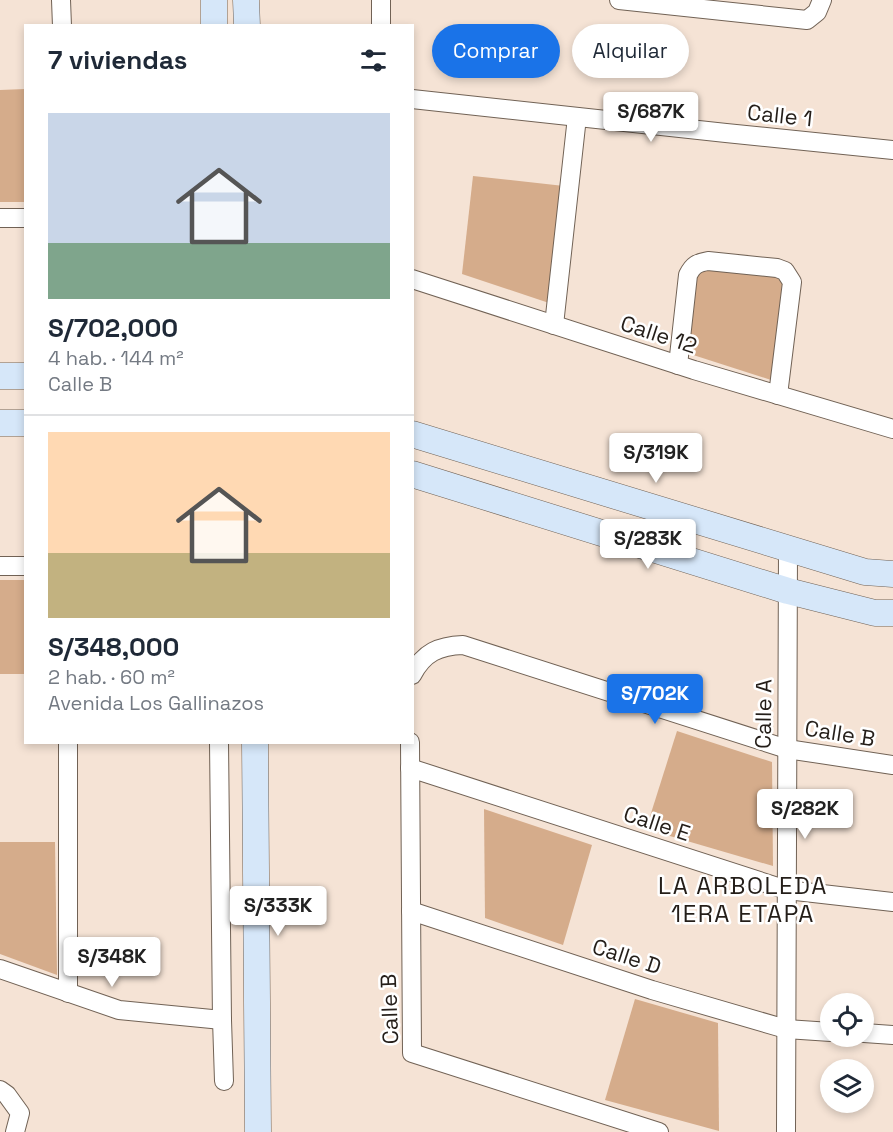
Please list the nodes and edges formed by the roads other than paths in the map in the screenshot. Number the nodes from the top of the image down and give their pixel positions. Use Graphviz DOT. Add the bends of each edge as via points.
graph roads {
  1 [pos="61,0"];
  2 [pos="214,0"];
  3 [pos="246,0"];
  4 [pos="381,0"];
  5 [pos="619,0"];
  6 [pos="719,5"];
  7 [pos="819,6"];
  8 [pos="62,24"];
  9 [pos="214,24"];
  10 [pos="247,24"];
  11 [pos="381,24"];
  12 [pos="414,99"];
  13 [pos="577,117"];
  14 [pos="893,150"];
  15 [pos="0,218"];
  16 [pos="24,218"];
  17 [pos="414,280"];
  18 [pos="554,325"];
  19 [pos="678,365"];
  20 [pos="0,376"];
  21 [pos="24,376"];
  22 [pos="778,395"];
  23 [pos="0,423"];
  24 [pos="24,423"];
  25 [pos="893,429"];
  26 [pos="414,435"];
  27 [pos="414,475"];
  28 [pos="788,548"];
  29 [pos="0,566"];
  30 [pos="24,566"];
  31 [pos="892,569"];
  32 [pos="788,591"];
  33 [pos="893,613"];
  34 [pos="414,671"];
  35 [pos="68,744"];
  36 [pos="219,744"];
  37 [pos="255,744"];
  38 [pos="410,744"];
  39 [pos="787,749"];
  40 [pos="893,765"];
  41 [pos="410,768"];
  42 [pos="787,890"];
  43 [pos="893,902"];
  44 [pos="411,910"];
  45 [pos="0,969"];
  46 [pos="68,993"];
  47 [pos="222,1020"];
  48 [pos="786,1029"];
  49 [pos="820,1031"];
  50 [pos="874,1034"];
  51 [pos="893,1035"];
  52 [pos="224,1081"];
  53 [pos="0,1090"];
  54 [pos="15,1132"];
  55 [pos="258,1132"];
  56 [pos="659,1132"];
  57 [pos="786,1132"];
  1 -- 8 [label="street"];
  2 -- 9 [label="street"];
  3 -- 10 [label="street"];
  4 -- 11 [label="street"];
  5 -- 6 [label="street"];
  6 -- 7 [label="street" via="807,20"];
  12 -- 13 [label="street, Calle 1"];
  13 -- 14 [label="street, Calle 1"];
  13 -- 18 [label="street"];
  15 -- 16 [label="street"];
  17 -- 18 [label="street, Calle 12"];
  18 -- 19 [label="street, Calle 12"];
  19 -- 22 [label="street, Calle 12"];
  19 -- 22 [label="street" via="688,275 698,262 777,268 785,271 792,282"];
  20 -- 21 [label="street"];
  22 -- 25 [label="street, Calle 12"];
  23 -- 24 [label="street"];
  26 -- 28 [label="street"];
  27 -- 32 [label="street"];
  28 -- 31 [label="street" via="865,572"];
  28 -- 32 [label="street, Calle A"];
  29 -- 30 [label="street"];
  32 -- 33 [label="street" via="875,613"];
  32 -- 39 [label="street, Calle A"];
  34 -- 39 [label="street, Calle B" via="430,653 446,646 463,645"];
  35 -- 46 [label="street"];
  36 -- 47 [label="street"];
  37 -- 55 [label="street"];
  38 -- 41 [label="street, Calle B"];
  39 -- 40 [label="street, Calle B"];
  39 -- 42 [label="street, Calle A"];
  41 -- 42 [label="street, Calle E"];
  41 -- 44 [label="street, Calle B"];
  42 -- 43 [label="street, Calle E"];
  42 -- 48 [label="street, Calle A"];
  44 -- 48 [label="street, Calle D" via="652,990"];
  44 -- 56 [label="street, Calle B" via="412,1053"];
  45 -- 46 [label="street"];
  46 -- 47 [label="street" via="119,1010"];
  47 -- 52 [label="street"];
  48 -- 49 [label="street, Calle D"];
  48 -- 57 [label="street, Calle A"];
  50 -- 51 [label="street"];
  53 -- 54 [label="street" via="20,1113"];
}
